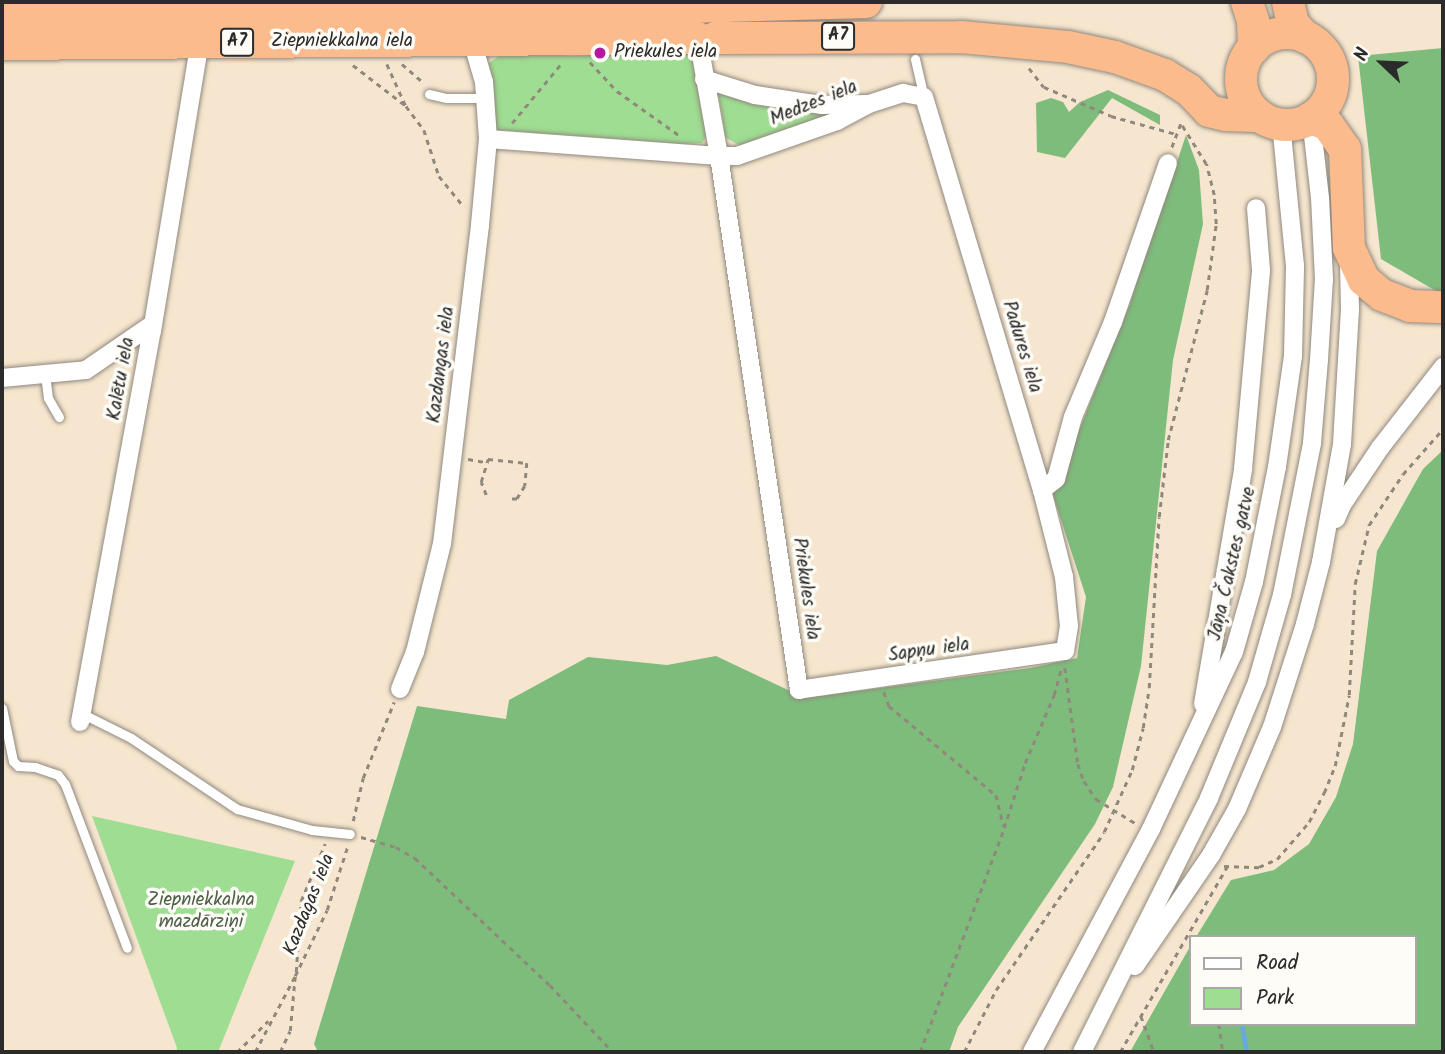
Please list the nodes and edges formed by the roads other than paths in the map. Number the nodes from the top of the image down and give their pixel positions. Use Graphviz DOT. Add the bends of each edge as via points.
graph roads {
  1 [pos="316,2"];
  2 [pos="866,2"];
  3 [pos="1247,2"];
  4 [pos="1288,2"];
  5 [pos="540,9"];
  6 [pos="269,11"];
  7 [pos="2,17"];
  8 [pos="1306,37"];
  9 [pos="707,38"];
  10 [pos="472,41"];
  11 [pos="200,43"];
  12 [pos="2,44"];
  13 [pos="1254,48"];
  14 [pos="915,59"];
  15 [pos="704,79"];
  16 [pos="429,94"];
  17 [pos="924,97"];
  18 [pos="485,98"];
  19 [pos="869,104"];
  20 [pos="1311,118"];
  21 [pos="1270,120"];
  22 [pos="493,140"];
  23 [pos="713,155"];
  24 [pos="1168,163"];
  25 [pos="1256,208"];
  26 [pos="1349,248"];
  27 [pos="1443,307"];
  28 [pos="153,324"];
  29 [pos="1443,367"];
  30 [pos="45,374"];
  31 [pos="2,378"];
  32 [pos="59,416"];
  33 [pos="1042,490"];
  34 [pos="1321,562"];
  35 [pos="1065,651"];
  36 [pos="400,690"];
  37 [pos="799,690"];
  38 [pos="2,708"];
  39 [pos="81,718"];
  40 [pos="1200,722"];
  41 [pos="350,834"];
  42 [pos="127,947"];
  43 [pos="1095,1028"];
  44 [pos="1032,1052"];
  45 [pos="1082,1052"];
  1 -- 6 [label="highway"];
  2 -- 5 [label="highway, Ziepniekkalna iela / A7"];
  3 -- 13 [label="highway"];
  4 -- 8 [label="highway" via="1293,24"];
  5 -- 6 [label="highway, Ziepniekkalna iela / A7"];
  5 -- 10 [label="highway, Ziepniekkalna iela / A7"];
  6 -- 7 [label="highway, Ziepniekkalna iela / A7"];
  8 -- 13 [label="highway" via="1284,33"];
  8 -- 20 [label="highway" via="1323,50 1332,70 1327,103"];
  9 -- 10 [label="highway, Ziepniekkalna iela / A7"];
  9 -- 15 [label="street, Priekules iela"];
  9 -- 21 [label="highway, Ziepniekkalna iela / A7" via="961,37 1068,47 1165,75 1189,90 1209,111"];
  10 -- 11 [label="highway, Ziepniekkalna iela / A7"];
  10 -- 18 [label="street, Kazdangas iela"];
  11 -- 12 [label="highway, Ziepniekkalna iela / A7"];
  11 -- 28 [label="street, Kalētu iela"];
  13 -- 21 [label="highway" via="1243,67 1246,99"];
  14 -- 17 [label="lane, Padures iela"];
  15 -- 19 [label="street" via="755,95 822,105"];
  15 -- 23 [label="street, Priekules iela"];
  16 -- 18 [label="lane"];
  17 -- 19 [label="street, Medzes iela" via="903,93"];
  17 -- 33 [label="street, Padures iela"];
  18 -- 22 [label="street, Kazdangas iela"];
  19 -- 23 [label="street, Medzes iela" via="837,121 737,156"];
  20 -- 21 [label="highway" via="1302,123"];
  20 -- 26 [label="highway" via="1328,125 1345,149"];
  20 -- 43 [label="street" via="1321,198 1324,279 1312,443 1282,596 1257,682 1209,798"];
  21 -- 40 [label="street, Jāņa Čakstes gatve" via="1295,266 1293,356 1254,582 1234,652"];
  22 -- 23 [label="street, Medzes iela"];
  22 -- 36 [label="street, Kazdangas iela" via="442,544 415,652"];
  23 -- 37 [label="street, Priekules iela"];
  24 -- 33 [label="street" via="1113,322 1073,416 1056,479"];
  25 -- 40 [label="street" via="1261,270 1243,469"];
  26 -- 27 [label="highway" via="1364,280 1382,295 1410,306"];
  26 -- 34 [label="street" via="1342,444"];
  28 -- 30 [label="street" via="86,369"];
  28 -- 39 [label="street, Kalētu iela"];
  29 -- 34 [label="street" via="1342,505"];
  30 -- 31 [label="street"];
  30 -- 32 [label="lane" via="48,398"];
  33 -- 35 [label="street, Padures iela" via="1064,577 1069,626"];
  34 -- 43 [label="street" via="1272,727 1237,809 1211,856"];
  35 -- 37 [label="street, Sapņu iela"];
  38 -- 42 [label="lane" via="13,761 58,775 65,784"];
  39 -- 41 [label="lane" via="131,738 237,809 312,830"];
  40 -- 44 [label="street, Jāņa Čakstes gatve" via="1151,829"];
  43 -- 45 [label="street"];
}
